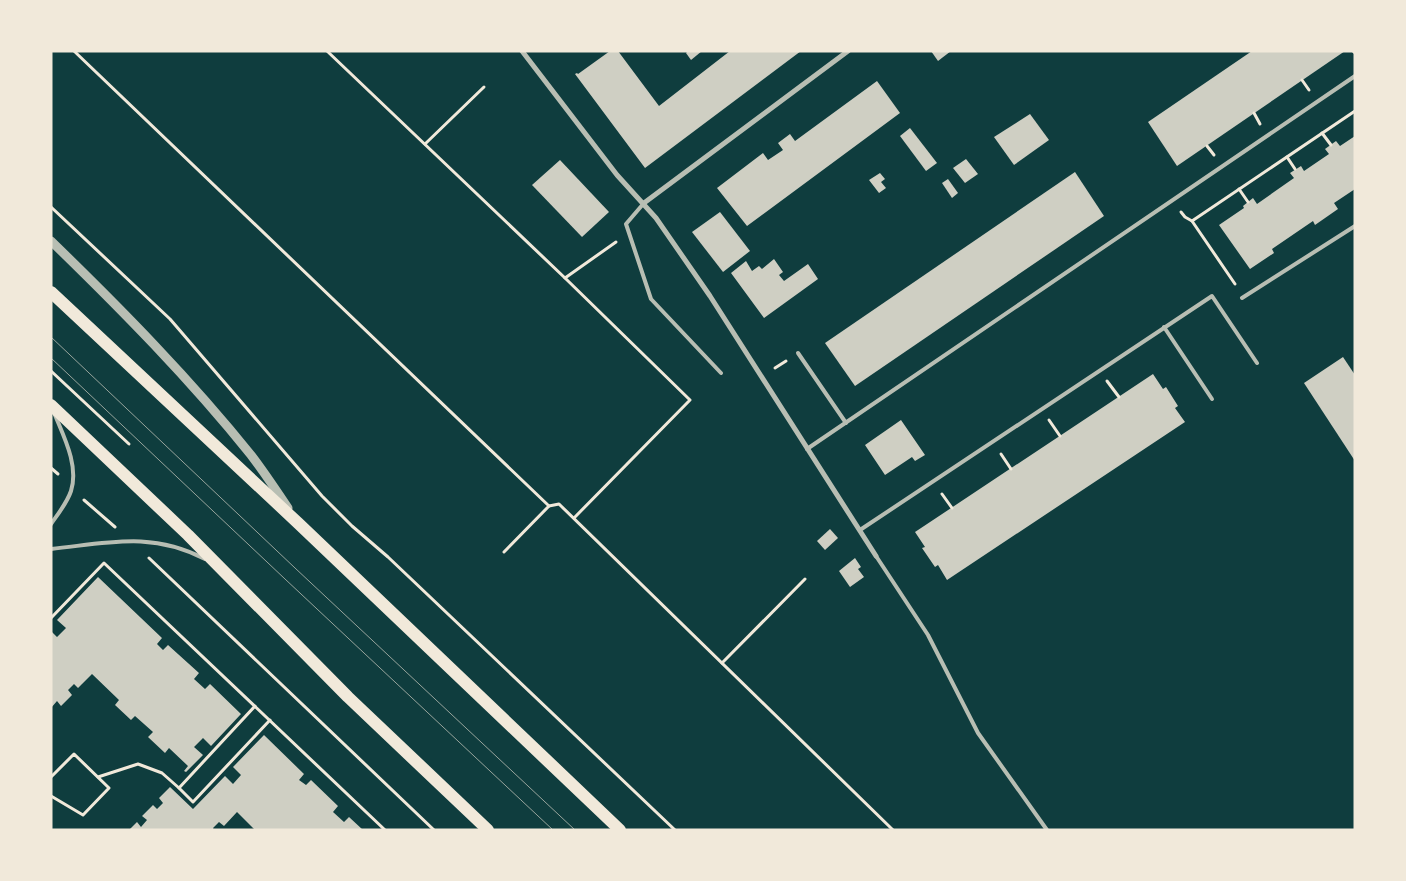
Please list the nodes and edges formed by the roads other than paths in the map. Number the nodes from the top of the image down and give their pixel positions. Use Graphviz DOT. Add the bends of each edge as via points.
graph roads {
  1 [pos="522,51"];
  2 [pos="848,51"];
  3 [pos="1355,76"];
  4 [pos="644,203"];
  5 [pos="1355,226"];
  6 [pos="51,241"];
  7 [pos="51,292"];
  8 [pos="1243,298"];
  9 [pos="1164,328"];
  10 [pos="798,353"];
  11 [pos="1257,363"];
  12 [pos="721,373"];
  13 [pos="1212,399"];
  14 [pos="51,406"];
  15 [pos="846,423"];
  16 [pos="807,449"];
  17 [pos="298,523"];
  18 [pos="51,524"];
  19 [pos="860,530"];
  20 [pos="51,549"];
  21 [pos="876,556"];
  22 [pos="220,567"];
  23 [pos="488,830"];
  24 [pos="620,830"];
  25 [pos="1047,830"];
  1 -- 4 [label="street" via="617,175"];
  2 -- 4 [label="street"];
  3 -- 15 [label="lane"];
  4 -- 12 [label="lane" via="626,224 651,299"];
  4 -- 16 [label="street" via="710,296"];
  5 -- 8 [label="lane"];
  6 -- 17 [label="street" via="191,386 252,456"];
  7 -- 17 [label="main road"];
  9 -- 11 [label="lane" via="1212,296"];
  9 -- 13 [label="lane"];
  9 -- 19 [label="lane"];
  10 -- 15 [label="lane"];
  14 -- 18 [label="lane" via="70,456 72,472 72,489"];
  14 -- 22 [label="main road"];
  15 -- 16 [label="lane"];
  16 -- 19 [label="street"];
  17 -- 24 [label="main road"];
  19 -- 21 [label="street"];
  20 -- 22 [label="lane" via="130,540 150,541 169,544"];
  21 -- 25 [label="lane" via="928,635 978,733"];
  22 -- 23 [label="main road" via="348,697"];
}
